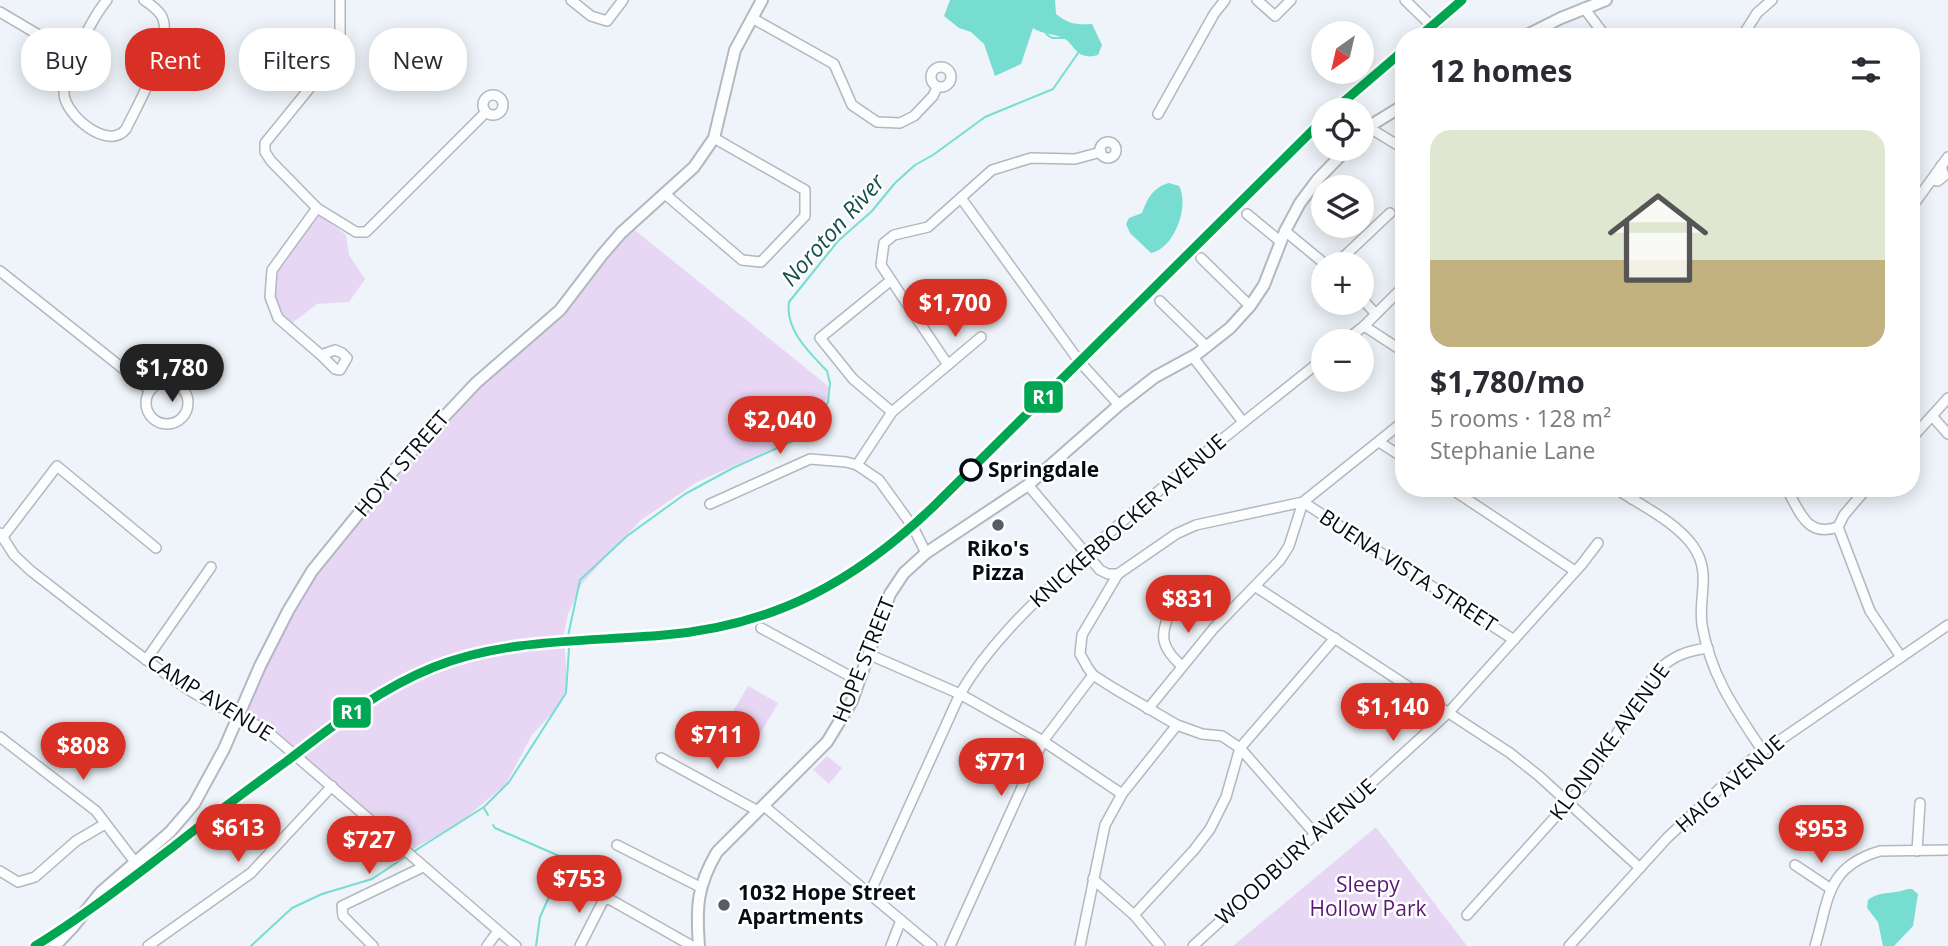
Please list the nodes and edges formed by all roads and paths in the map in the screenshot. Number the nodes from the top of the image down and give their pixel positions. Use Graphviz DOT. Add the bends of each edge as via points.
graph roads {
  1 [pos="107,0"];
  2 [pos="145,0"];
  3 [pos="340,0"];
  4 [pos="570,0"];
  5 [pos="623,0"];
  6 [pos="762,0"];
  7 [pos="1225,0"];
  8 [pos="1257,0"];
  9 [pos="1292,0"];
  10 [pos="1405,0"];
  11 [pos="1606,0"];
  12 [pos="1772,0"];
  13 [pos="1584,8"];
  14 [pos="0,12"];
  15 [pos="752,18"];
  16 [pos="27,28"];
  17 [pos="90,28"];
  18 [pos="1434,28"];
  19 [pos="1542,28"];
  20 [pos="1599,28"];
  21 [pos="1748,28"];
  22 [pos="937,87"];
  23 [pos="64,91"];
  24 [pos="486,111"];
  25 [pos="1395,111"];
  26 [pos="1158,114"];
  27 [pos="1374,125"];
  28 [pos="1374,135"];
  29 [pos="714,138"];
  30 [pos="1395,145"];
  31 [pos="1101,152"];
  32 [pos="1948,157"];
  33 [pos="1335,161"];
  34 [pos="665,194"];
  35 [pos="1920,196"];
  36 [pos="961,198"];
  37 [pos="317,208"];
  38 [pos="1390,213"];
  39 [pos="1247,214"];
  40 [pos="1283,236"];
  41 [pos="1349,252"];
  42 [pos="1311,255"];
  43 [pos="1201,258"];
  44 [pos="0,271"];
  45 [pos="890,281"];
  46 [pos="1395,295"];
  47 [pos="1160,301"];
  48 [pos="1250,306"];
  49 [pos="1376,314"];
  50 [pos="1364,326"];
  51 [pos="1360,329"];
  52 [pos="981,337"];
  53 [pos="1395,346"];
  54 [pos="1208,347"];
  55 [pos="321,355"];
  56 [pos="1193,357"];
  57 [pos="948,365"];
  58 [pos="1311,368"];
  59 [pos="150,390"];
  60 [pos="1948,398"];
  61 [pos="1119,405"];
  62 [pos="892,412"];
  63 [pos="1932,416"];
  64 [pos="1242,422"];
  65 [pos="1395,429"];
  66 [pos="1920,429"];
  67 [pos="1948,434"];
  68 [pos="1379,442"];
  69 [pos="1395,452"];
  70 [pos="857,465"];
  71 [pos="1028,485"];
  72 [pos="1464,497"];
  73 [pos="1629,497"];
  74 [pos="1792,497"];
  75 [pos="1859,497"];
  76 [pos="1632,499"];
  77 [pos="1303,502"];
  78 [pos="710,504"];
  79 [pos="1838,527"];
  80 [pos="1,536"];
  81 [pos="1598,543"];
  82 [pos="156,548"];
  83 [pos="926,553"];
  84 [pos="1086,553"];
  85 [pos="211,567"];
  86 [pos="1575,571"];
  87 [pos="1118,574"];
  88 [pos="1256,587"];
  89 [pos="1177,594"];
  90 [pos="1948,625"];
  91 [pos="761,628"];
  92 [pos="1335,638"];
  93 [pos="1514,640"];
  94 [pos="1708,648"];
  95 [pos="868,654"];
  96 [pos="1901,657"];
  97 [pos="146,660"];
  98 [pos="1182,666"];
  99 [pos="1093,675"];
  100 [pos="859,681"];
  101 [pos="960,694"];
  102 [pos="1148,709"];
  103 [pos="1449,712"];
  104 [pos="239,717"];
  105 [pos="1177,725"];
  106 [pos="0,737"];
  107 [pos="1043,741"];
  108 [pos="1240,748"];
  109 [pos="1762,750"];
  110 [pos="661,758"];
  111 [pos="332,786"];
  112 [pos="1122,794"];
  113 [pos="1569,803"];
  114 [pos="1920,803"];
  115 [pos="761,808"];
  116 [pos="105,824"];
  117 [pos="1316,835"];
  118 [pos="617,845"];
  119 [pos="1948,850"];
  120 [pos="1917,851"];
  121 [pos="135,862"];
  122 [pos="1795,865"];
  123 [pos="423,867"];
  124 [pos="1640,868"];
  125 [pos="0,871"];
  126 [pos="1093,879"];
  127 [pos="700,887"];
  128 [pos="1831,889"];
  129 [pos="869,895"];
  130 [pos="1134,915"];
  131 [pos="1466,915"];
  132 [pos="901,920"];
  133 [pos="498,930"];
  134 [pos="55,946"];
  135 [pos="148,946"];
  136 [pos="373,946"];
  137 [pos="487,946"];
  138 [pos="516,946"];
  139 [pos="580,946"];
  140 [pos="692,946"];
  141 [pos="699,946"];
  142 [pos="891,946"];
  143 [pos="932,946"];
  144 [pos="950,946"];
  145 [pos="1080,946"];
  146 [pos="1160,946"];
  147 [pos="1193,946"];
  148 [pos="1569,946"];
  149 [pos="1815,946"];
  1 -- 17 [label="street"];
  2 -- 23 [label="street" via="162,16 165,29 153,72 121,136 112,138 95,131 76,117"];
  3 -- 37 [label="street" via="340,47 335,57 265,143 271,161"];
  4 -- 5 [label="street" via="591,16 607,21"];
  6 -- 15 [label="main road, HOYT STREET"];
  7 -- 26 [label="street"];
  8 -- 9 [label="street" via="1275,16"];
  10 -- 18 [label="street"];
  11 -- 13 [label="main road"];
  12 -- 21 [label="street"];
  13 -- 19 [label="main road"];
  13 -- 20 [label="street"];
  14 -- 16 [label="street"];
  15 -- 22 [label="street" via="834,64 852,105 877,122 900,123 914,116"];
  15 -- 29 [label="main road, HOYT STREET" via="735,50"];
  24 -- 37 [label="street" via="366,232 355,232"];
  25 -- 27 [label="main road"];
  28 -- 30 [label="street"];
  29 -- 34 [label="main road, HOYT STREET" via="694,167"];
  29 -- 34 [label="street" via="805,190 805,216 761,262 742,260"];
  31 -- 36 [label="street" via="1075,159 1031,158 995,169"];
  32 -- 35 [label="street"];
  33 -- 40 [label="main road, HOPE STREET" via="1300,203"];
  34 -- 104 [label="main road, HOYT STREET" via="615,240 560,310 476,383 394,470 312,571 260,666"];
  36 -- 45 [label="street" via="928,227 894,235 884,243 881,265"];
  36 -- 61 [label="street" via="1079,361"];
  37 -- 55 [label="street" via="272,271 270,297 278,318"];
  38 -- 41 [label="street"];
  39 -- 40 [label="street"];
  40 -- 42 [label="street"];
  40 -- 48 [label="main road, HOPE STREET" via="1264,285"];
  43 -- 48 [label="street"];
  44 -- 59 [label="street"];
  45 -- 57 [label="street"];
  45 -- 62 [label="street" via="820,338 853,379"];
  46 -- 49 [label="street"];
  47 -- 54 [label="street"];
  48 -- 54 [label="main road, HOPE STREET"];
  49 -- 50 [label="street"];
  50 -- 51 [label="street"];
  50 -- 53 [label="street"];
  52 -- 57 [label="street"];
  54 -- 56 [label="main road, HOPE STREET"];
  56 -- 61 [label="main road, HOPE STREET"];
  56 -- 64 [label="street"];
  57 -- 62 [label="street"];
  58 -- 64 [label="street, KNICKERBOCKER AVENUE"];
  59 -- 59 [label="street" via="177,384 186,395 187,410 176,421 154,419 145,405"];
  60 -- 63 [label="street"];
  61 -- 71 [label="main road, HOPE STREET"];
  62 -- 70 [label="street"];
  63 -- 66 [label="street"];
  63 -- 67 [label="street"];
  64 -- 84 [label="street, KNICKERBOCKER AVENUE"];
  65 -- 68 [label="street"];
  68 -- 69 [label="street"];
  68 -- 77 [label="street"];
  70 -- 78 [label="street" via="810,459"];
  70 -- 83 [label="street" via="874,476 895,502"];
  71 -- 83 [label="main road, HOPE STREET"];
  71 -- 84 [label="street"];
  72 -- 86 [label="street"];
  73 -- 76 [label="street"];
  74 -- 79 [label="street" via="1812,527 1823,531"];
  75 -- 79 [label="street"];
  76 -- 94 [label="street" via="1680,532 1701,561 1700,605"];
  77 -- 87 [label="street" via="1196,525"];
  77 -- 88 [label="street" via="1289,546"];
  77 -- 93 [label="street, BUENA VISTA STREET"];
  79 -- 96 [label="street" via="1870,611"];
  80 -- 82 [label="street" via="57,466"];
  80 -- 97 [label="street, CAMP AVENUE" via="30,571"];
  81 -- 86 [label="street, WOODBURY AVENUE"];
  83 -- 95 [label="main road, HOPE STREET" via="890,594"];
  84 -- 87 [label="street" via="1100,570"];
  84 -- 101 [label="street, KNICKERBOCKER AVENUE" via="1023,612"];
  85 -- 97 [label="street"];
  86 -- 93 [label="street, WOODBURY AVENUE"];
  87 -- 99 [label="street" via="1082,635 1080,654"];
  88 -- 92 [label="street"];
  88 -- 98 [label="street"];
  89 -- 98 [label="street" via="1163,644"];
  90 -- 96 [label="street, HAIG AVENUE"];
  91 -- 100 [label="street"];
  92 -- 103 [label="street"];
  92 -- 108 [label="street"];
  93 -- 103 [label="street, WOODBURY AVENUE"];
  94 -- 109 [label="street" via="1726,697"];
  94 -- 113 [label="street, KLONDIKE AVENUE" via="1686,651 1657,671"];
  95 -- 100 [label="main road, HOPE STREET"];
  95 -- 101 [label="street"];
  96 -- 109 [label="street, HAIG AVENUE"];
  97 -- 104 [label="street, CAMP AVENUE" via="187,690"];
  98 -- 102 [label="street"];
  99 -- 102 [label="street"];
  99 -- 107 [label="street"];
  100 -- 115 [label="main road, HOPE STREET" via="842,721 827,742"];
  101 -- 107 [label="street"];
  101 -- 129 [label="street, KNICKERBOCKER AVENUE"];
  102 -- 105 [label="street"];
  103 -- 113 [label="street" via="1510,753"];
  103 -- 117 [label="street, WOODBURY AVENUE"];
  104 -- 111 [label="street, CAMP AVENUE" via="267,731"];
  104 -- 121 [label="main road, HOYT STREET" via="194,804"];
  105 -- 108 [label="street" via="1222,736"];
  105 -- 112 [label="street"];
  106 -- 116 [label="street" via="96,811"];
  107 -- 112 [label="street"];
  107 -- 144 [label="street"];
  108 -- 117 [label="street"];
  108 -- 130 [label="street" via="1226,797 1210,829"];
  109 -- 124 [label="street, HAIG AVENUE"];
  110 -- 115 [label="street"];
  111 -- 123 [label="street, CAMP AVENUE"];
  111 -- 135 [label="street" via="251,873"];
  112 -- 126 [label="street" via="1105,825"];
  113 -- 124 [label="street"];
  113 -- 131 [label="street, KLONDIKE AVENUE"];
  114 -- 120 [label="street"];
  115 -- 127 [label="main road, HOPE STREET" via="717,852"];
  115 -- 129 [label="street"];
  116 -- 121 [label="street"];
  116 -- 125 [label="street" via="76,841 30,880 18,882"];
  117 -- 147 [label="street, WOODBURY AVENUE"];
  118 -- 127 [label="street"];
  119 -- 120 [label="street"];
  120 -- 128 [label="street" via="1870,854 1847,868"];
  121 -- 134 [label="main road, HOYT STREET" via="95,898"];
  122 -- 128 [label="street"];
  123 -- 133 [label="street, CAMP AVENUE"];
  123 -- 136 [label="street" via="341,909"];
  124 -- 148 [label="street, HAIG AVENUE"];
  126 -- 130 [label="street"];
  126 -- 145 [label="street"];
  127 -- 141 [label="main road, HOPE STREET" via="696,911"];
  128 -- 149 [label="street"];
  129 -- 132 [label="street"];
  130 -- 146 [label="street"];
  132 -- 142 [label="street"];
  132 -- 143 [label="street"];
  133 -- 137 [label="street"];
  133 -- 138 [label="street, CAMP AVENUE"];
  139 -- 140 [label="street" via="604,899"];
}
